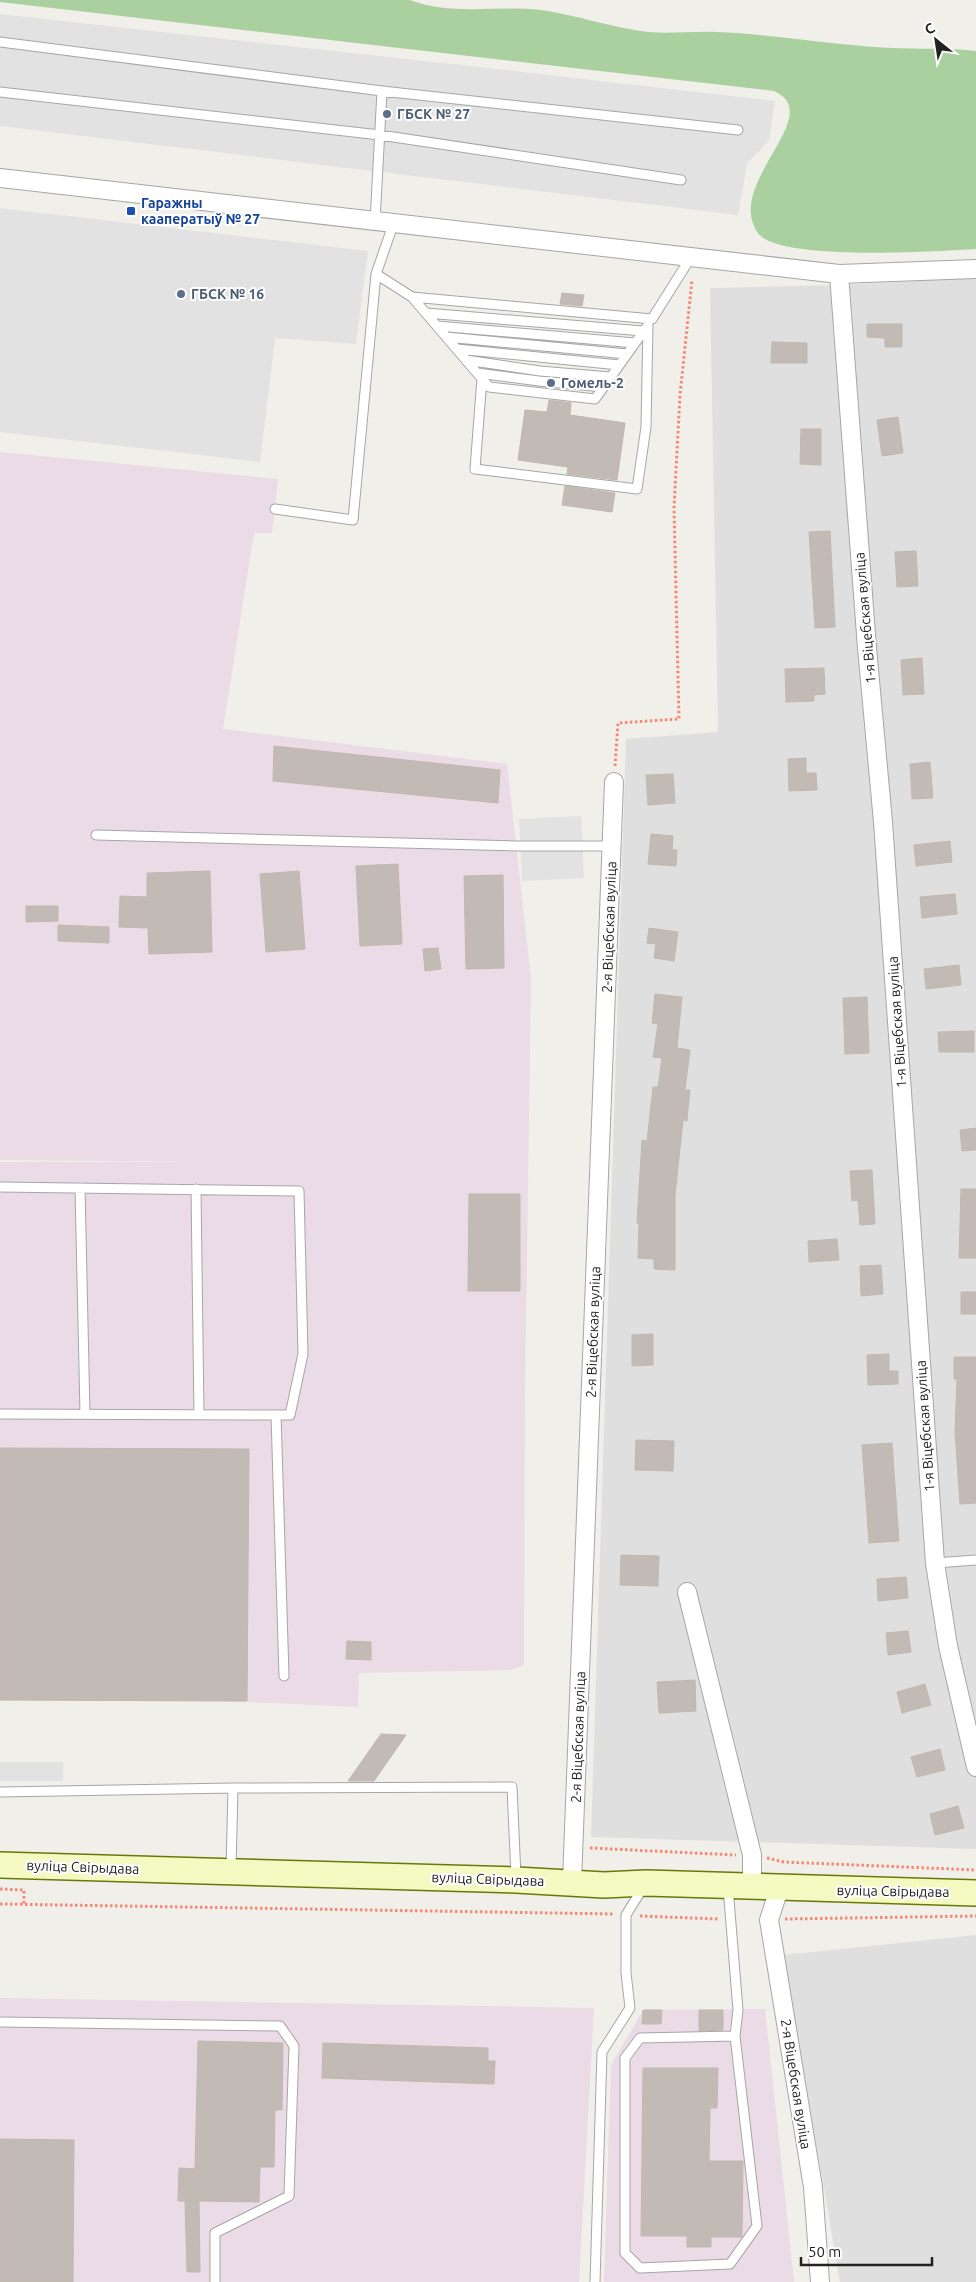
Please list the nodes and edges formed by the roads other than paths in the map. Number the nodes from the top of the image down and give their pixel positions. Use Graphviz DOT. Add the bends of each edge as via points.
graph roads {
  1 [pos="0,42"];
  2 [pos="382,91"];
  3 [pos="0,92"];
  4 [pos="738,130"];
  5 [pos="380,135"];
  6 [pos="0,178"];
  7 [pos="681,180"];
  8 [pos="375,222"];
  9 [pos="393,224"];
  10 [pos="693,258"];
  11 [pos="976,270"];
  12 [pos="376,274"];
  13 [pos="839,274"];
  14 [pos="412,297"];
  15 [pos="426,313"];
  16 [pos="648,325"];
  17 [pos="437,326"];
  18 [pos="446,338"];
  19 [pos="635,343"];
  20 [pos="456,349"];
  21 [pos="627,354"];
  22 [pos="466,360"];
  23 [pos="619,364"];
  24 [pos="479,375"];
  25 [pos="610,377"];
  26 [pos="604,386"];
  27 [pos="274,509"];
  28 [pos="614,782"];
  29 [pos="96,835"];
  30 [pos="612,846"];
  31 [pos="0,1187"];
  32 [pos="80,1188"];
  33 [pos="196,1189"];
  34 [pos="0,1414"];
  35 [pos="85,1414"];
  36 [pos="200,1415"];
  37 [pos="276,1415"];
  38 [pos="976,1560"];
  39 [pos="935,1564"];
  40 [pos="687,1592"];
  41 [pos="284,1676"];
  42 [pos="976,1767"];
  43 [pos="233,1788"];
  44 [pos="0,1792"];
  45 [pos="0,1865"];
  46 [pos="231,1872"];
  47 [pos="516,1880"];
  48 [pos="572,1882"];
  49 [pos="646,1883"];
  50 [pos="740,1887"];
  51 [pos="779,1889"];
  52 [pos="976,1893"];
  53 [pos="0,2022"];
  54 [pos="736,2036"];
  55 [pos="215,2282"];
  56 [pos="595,2282"];
  57 [pos="820,2282"];
  1 -- 2 [label="lane"];
  2 -- 4 [label="lane"];
  2 -- 5 [label="lane"];
  3 -- 5 [label="lane"];
  5 -- 7 [label="lane"];
  5 -- 8 [label="lane"];
  6 -- 8 [label="street"];
  8 -- 9 [label="street"];
  9 -- 10 [label="street"];
  9 -- 12 [label="lane"];
  10 -- 13 [label="street"];
  10 -- 16 [label="lane"];
  11 -- 13 [label="street"];
  12 -- 14 [label="lane"];
  12 -- 27 [label="lane" via="353,520"];
  13 -- 39 [label="street, 1-я Віцебская вуліца" via="883,822"];
  14 -- 15 [label="lane"];
  14 -- 16 [label="lane"];
  15 -- 16 [label="lane"];
  15 -- 17 [label="lane"];
  16 -- 19 [label="lane"];
  16 -- 24 [label="lane" via="646,427 637,489 475,469"];
  17 -- 18 [label="lane"];
  17 -- 19 [label="lane"];
  18 -- 20 [label="lane"];
  18 -- 21 [label="lane"];
  19 -- 21 [label="lane"];
  20 -- 22 [label="lane"];
  20 -- 23 [label="lane"];
  21 -- 23 [label="lane"];
  22 -- 24 [label="lane"];
  22 -- 25 [label="lane"];
  23 -- 25 [label="lane"];
  24 -- 26 [label="lane"];
  24 -- 26 [label="lane" via="489,388 595,399"];
  25 -- 26 [label="lane"];
  28 -- 30 [label="street, 2-я Віцебская вуліца"];
  29 -- 30 [label="lane"];
  30 -- 48 [label="street, 2-я Віцебская вуліца"];
  31 -- 32 [label="lane"];
  32 -- 33 [label="lane"];
  32 -- 35 [label="lane"];
  33 -- 36 [label="lane"];
  33 -- 37 [label="lane" via="299,1191 302,1354 290,1415"];
  34 -- 35 [label="lane"];
  35 -- 36 [label="lane"];
  36 -- 37 [label="lane"];
  37 -- 41 [label="lane"];
  38 -- 39 [label="lane"];
  39 -- 42 [label="street, 1-я Віцебская вуліца" via="948,1646"];
  40 -- 50 [label="street" via="752,1855"];
  43 -- 44 [label="lane"];
  43 -- 46 [label="lane"];
  43 -- 47 [label="lane" via="512,1787"];
  45 -- 46 [label="main road, вуліца Свірыдава"];
  46 -- 47 [label="main road, вуліца Свірыдава"];
  47 -- 48 [label="main road, вуліца Свірыдава"];
  48 -- 49 [label="main road, вуліца Свірыдава" via="604,1885"];
  49 -- 50 [label="main road, вуліца Свірыдава"];
  49 -- 56 [label="lane" via="626,1914 626,1973 630,2008 602,2052"];
  50 -- 51 [label="main road, вуліца Свірыдава"];
  50 -- 54 [label="lane" via="730,1919 738,2010"];
  51 -- 52 [label="main road, вуліца Свірыдава"];
  51 -- 57 [label="street, 2-я Віцебская вуліца" via="769,1920 813,2187"];
  53 -- 55 [label="lane" via="280,2026 294,2046 289,2196 216,2233"];
  54 -- 54 [label="lane" via="640,2038 625,2058 625,2252 640,2268 730,2264 757,2226"];
}
